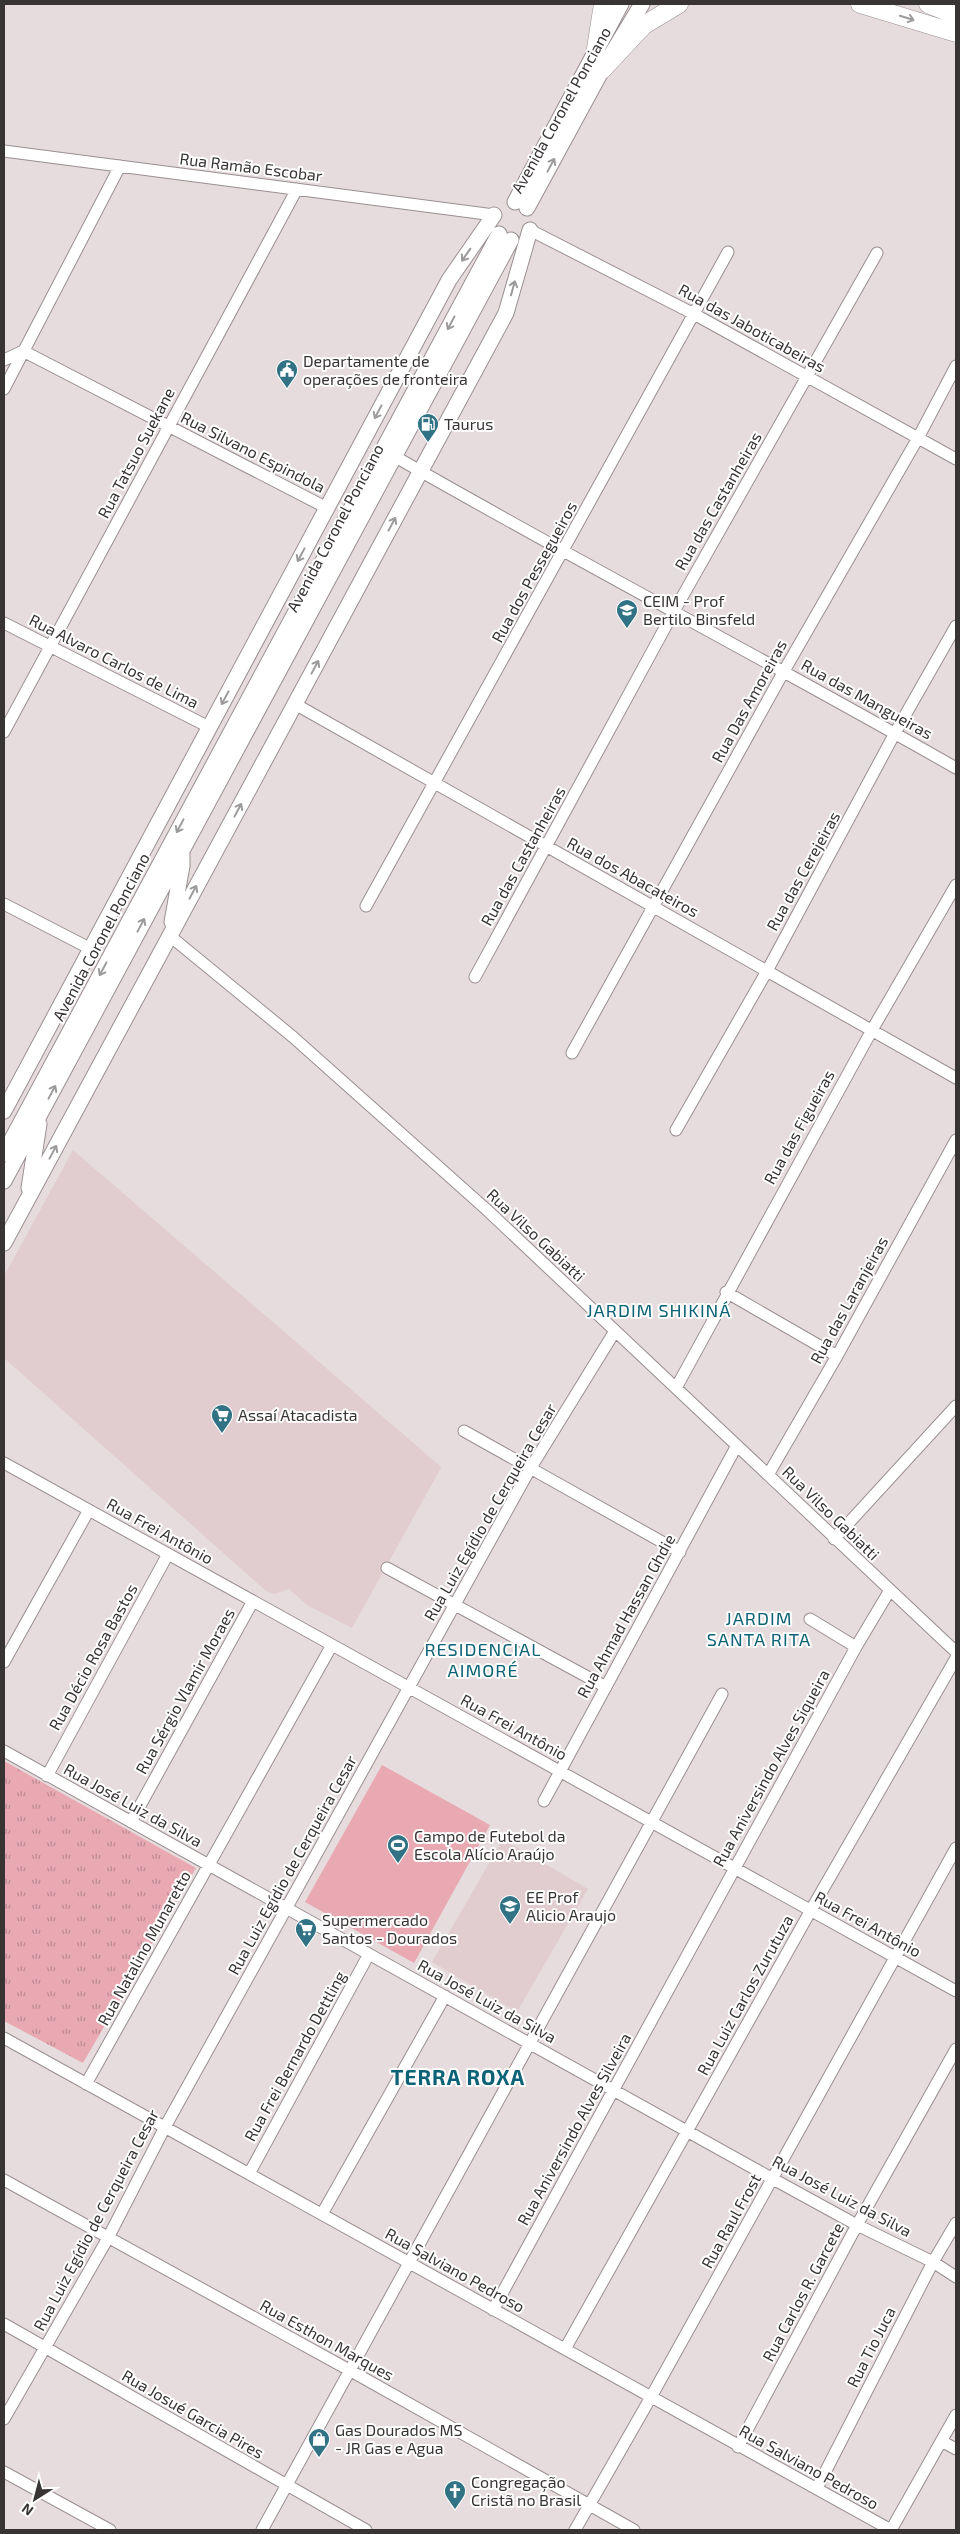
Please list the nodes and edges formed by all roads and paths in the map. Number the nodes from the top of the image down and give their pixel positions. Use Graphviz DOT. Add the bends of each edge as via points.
graph roads {
  1 [pos="603,4"];
  2 [pos="621,4"];
  3 [pos="642,4"];
  4 [pos="679,4"];
  5 [pos="860,4"];
  6 [pos="928,4"];
  7 [pos="956,15"];
  8 [pos="956,33"];
  9 [pos="598,62"];
  10 [pos="4,151"];
  11 [pos="120,166"];
  12 [pos="297,189"];
  13 [pos="521,205"];
  14 [pos="494,215"];
  15 [pos="530,230"];
  16 [pos="505,237"];
  17 [pos="728,252"];
  18 [pos="876,252"];
  19 [pos="694,314"];
  20 [pos="23,351"];
  21 [pos="4,360"];
  22 [pos="956,366"];
  23 [pos="808,377"];
  24 [pos="4,389"];
  25 [pos="168,427"];
  26 [pos="918,438"];
  27 [pos="394,456"];
  28 [pos="956,459"];
  29 [pos="420,471"];
  30 [pos="327,508"];
  31 [pos="563,552"];
  32 [pos="320,566"];
  33 [pos="673,613"];
  34 [pos="4,623"];
  35 [pos="956,626"];
  36 [pos="257,638"];
  37 [pos="286,643"];
  38 [pos="50,646"];
  39 [pos="784,671"];
  40 [pos="295,704"];
  41 [pos="209,727"];
  42 [pos="4,732"];
  43 [pos="895,733"];
  44 [pos="956,768"];
  45 [pos="435,784"];
  46 [pos="547,847"];
  47 [pos="182,850"];
  48 [pos="956,885"];
  49 [pos="4,904"];
  50 [pos="366,906"];
  51 [pos="653,907"];
  52 [pos="170,936"];
  53 [pos="90,949"];
  54 [pos="767,971"];
  55 [pos="475,978"];
  56 [pos="872,1030"];
  57 [pos="572,1054"];
  58 [pos="956,1078"];
  59 [pos="42,1110"];
  60 [pos="4,1111"];
  61 [pos="676,1130"];
  62 [pos="956,1140"];
  63 [pos="4,1154"];
  64 [pos="4,1181"];
  65 [pos="28,1199"];
  66 [pos="4,1244"];
  67 [pos="726,1292"];
  68 [pos="615,1331"];
  69 [pos="837,1356"];
  70 [pos="676,1388"];
  71 [pos="956,1406"];
  72 [pos="464,1431"];
  73 [pos="736,1447"];
  74 [pos="5,1467"];
  75 [pos="530,1469"];
  76 [pos="768,1475"];
  77 [pos="89,1510"];
  78 [pos="834,1539"];
  79 [pos="680,1552"];
  80 [pos="168,1554"];
  81 [pos="387,1568"];
  82 [pos="890,1590"];
  83 [pos="253,1601"];
  84 [pos="455,1605"];
  85 [pos="810,1619"];
  86 [pos="332,1645"];
  87 [pos="856,1647"];
  88 [pos="956,1652"];
  89 [pos="956,1658"];
  90 [pos="4,1662"];
  91 [pos="606,1687"];
  92 [pos="409,1688"];
  93 [pos="722,1694"];
  94 [pos="4,1752"];
  95 [pos="561,1771"];
  96 [pos="47,1776"];
  97 [pos="544,1801"];
  98 [pos="651,1821"];
  99 [pos="131,1822"];
  100 [pos="956,1848"];
  101 [pos="209,1865"];
  102 [pos="736,1868"];
  103 [pos="286,1908"];
  104 [pos="811,1910"];
  105 [pos="369,1954"];
  106 [pos="896,1958"];
  107 [pos="684,1963"];
  108 [pos="956,1991"];
  109 [pos="445,1996"];
  110 [pos="4,2038"];
  111 [pos="530,2044"];
  112 [pos="956,2049"];
  113 [pos="86,2084"];
  114 [pos="614,2090"];
  115 [pos="165,2127"];
  116 [pos="687,2131"];
  117 [pos="249,2174"];
  118 [pos="773,2179"];
  119 [pos="4,2180"];
  120 [pos="322,2214"];
  121 [pos="956,2223"];
  122 [pos="857,2225"];
  123 [pos="108,2238"];
  124 [pos="933,2262"];
  125 [pos="409,2263"];
  126 [pos="956,2277"];
  127 [pos="493,2310"];
  128 [pos="4,2324"];
  129 [pos="46,2348"];
  130 [pos="565,2349"];
  131 [pos="351,2371"];
  132 [pos="651,2397"];
  133 [pos="956,2415"];
  134 [pos="4,2419"];
  135 [pos="943,2442"];
  136 [pos="738,2447"];
  137 [pos="956,2449"];
  138 [pos="4,2472"];
  139 [pos="286,2486"];
  140 [pos="817,2488"];
  141 [pos="588,2505"];
  142 [pos="110,2530"];
  143 [pos="262,2530"];
  144 [pos="366,2530"];
  145 [pos="574,2530"];
  146 [pos="634,2530"];
  147 [pos="891,2530"];
  1 -- 9 [label="highway"];
  2 -- 9 [label="main road, Avenida Coronel Ponciano"];
  3 -- 9 [label="main road, Avenida Coronel Ponciano"];
  4 -- 9 [label="highway" via="644,25"];
  5 -- 8 [label="highway, one-way"];
  6 -- 7 [label="highway"];
  9 -- 13 [label="main road"];
  10 -- 11 [label="street, Rua Ramão Escobar"];
  11 -- 12 [label="street, Rua Ramão Escobar"];
  11 -- 20 [label="street"];
  12 -- 14 [label="street, Rua Ramão Escobar"];
  12 -- 25 [label="street, Rua Tatsuo Suekane"];
  13 -- 14 [label="main road, Avenida Coronel Ponciano" via="500,206"];
  13 -- 15 [label="main road, Avenida Coronel Ponciano" via="532,219"];
  14 -- 16 [label="main road" via="494,225"];
  14 -- 30 [label="main road, one-way" via="448,280"];
  15 -- 16 [label="main road" via="522,238"];
  15 -- 19 [label="street, Rua das Jaboticabeiras"];
  29 -- 15 [label="main road, one-way" via="506,313"];
  16 -- 27 [label="main road, Avenida Coronel Ponciano"];
  16 -- 32 [label="main road, one-way"];
  17 -- 19 [label="street, Rua dos Pessegueiros"];
  18 -- 23 [label="street, Rua das Castanheiras"];
  19 -- 23 [label="street, Rua das Jaboticabeiras"];
  19 -- 31 [label="street, Rua dos Pessegueiros"];
  20 -- 21 [label="street"];
  20 -- 24 [label="street"];
  20 -- 25 [label="street, Rua Silvano Espindola"];
  22 -- 26 [label="street, Rua Das Amoreiras"];
  23 -- 26 [label="street, Rua das Jaboticabeiras"];
  23 -- 33 [label="street, Rua das Castanheiras"];
  25 -- 30 [label="street, Rua Silvano Espindola"];
  25 -- 38 [label="street, Rua Tatsuo Suekane"];
  26 -- 28 [label="street, Rua das Jaboticabeiras"];
  26 -- 39 [label="street, Rua Das Amoreiras"];
  27 -- 29 [label="street, Rua das Mangueiras"];
  27 -- 37 [label="main road, Avenida Coronel Ponciano"];
  29 -- 31 [label="street, Rua das Mangueiras"];
  40 -- 29 [label="main road, one-way"];
  30 -- 32 [label="main road"];
  30 -- 36 [label="main road, one-way"];
  31 -- 33 [label="street, Rua das Mangueiras"];
  31 -- 45 [label="street, Rua dos Pessegueiros"];
  32 -- 37 [label="main road"];
  33 -- 39 [label="street, Rua das Mangueiras"];
  33 -- 46 [label="street, Rua das Castanheiras"];
  34 -- 38 [label="street, Rua Alvaro Carlos de Lima"];
  35 -- 43 [label="street, Rua das Cerejeiras"];
  36 -- 37 [label="main road"];
  36 -- 41 [label="main road, one-way"];
  37 -- 47 [label="main road, Avenida Coronel Ponciano"];
  37 -- 63 [label="main road, Avenida Coronel Ponciano, one-way" via="228,737"];
  38 -- 41 [label="street, Rua Alvaro Carlos de Lima"];
  38 -- 42 [label="street, Rua Tatsuo Suekane"];
  39 -- 43 [label="street, Rua das Mangueiras"];
  39 -- 51 [label="street, Rua Das Amoreiras"];
  40 -- 45 [label="street, Rua dos Abacateiros"];
  52 -- 40 [label="main road, one-way"];
  41 -- 53 [label="main road"];
  43 -- 44 [label="street, Rua das Mangueiras"];
  43 -- 54 [label="street, Rua das Cerejeiras"];
  45 -- 46 [label="street, Rua dos Abacateiros"];
  45 -- 50 [label="street, Rua dos Pessegueiros"];
  46 -- 51 [label="street, Rua dos Abacateiros"];
  46 -- 55 [label="street, Rua das Castanheiras"];
  47 -- 52 [label="main road"];
  59 -- 47 [label="main road, Avenida Coronel Ponciano, one-way"];
  48 -- 56 [label="street, Rua das Figueiras"];
  49 -- 53 [label="street"];
  51 -- 54 [label="street, Rua dos Abacateiros"];
  51 -- 57 [label="street, Rua Das Amoreiras"];
  65 -- 52 [label="main road, one-way"];
  52 -- 68 [label="street, Rua Vilso Gabiatti" via="293,1037 487,1210"];
  53 -- 60 [label="main road"];
  54 -- 56 [label="street, Rua dos Abacateiros"];
  54 -- 61 [label="street, Rua das Cerejeiras"];
  56 -- 58 [label="street, Rua dos Abacateiros"];
  56 -- 67 [label="street, Rua das Figueiras"];
  59 -- 64 [label="main road"];
  59 -- 65 [label="main road"];
  62 -- 69 [label="street, Rua das Laranjeiras"];
  65 -- 66 [label="main road"];
  67 -- 69 [label="street"];
  67 -- 70 [label="street, Rua das Figueiras"];
  68 -- 70 [label="street, Rua Vilso Gabiatti"];
  68 -- 75 [label="street, Rua Luiz Egídio de Cerqueira Cesar"];
  69 -- 76 [label="street, Rua das Laranjeiras"];
  70 -- 73 [label="street, Rua Vilso Gabiatti"];
  71 -- 78 [label="street"];
  72 -- 75 [label="street"];
  73 -- 76 [label="street, Rua Vilso Gabiatti"];
  73 -- 79 [label="street, Rua Ahmad Hassan Ghdie"];
  74 -- 77 [label="street, Rua Frei Antônio"];
  75 -- 79 [label="street"];
  75 -- 84 [label="street, Rua Luiz Egídio de Cerqueira Cesar"];
  76 -- 78 [label="street, Rua Vilso Gabiatti"];
  77 -- 80 [label="street, Rua Frei Antônio"];
  77 -- 90 [label="street"];
  78 -- 82 [label="street, Rua Vilso Gabiatti"];
  79 -- 91 [label="street, Rua Ahmad Hassan Ghdie"];
  80 -- 83 [label="street, Rua Frei Antônio"];
  80 -- 96 [label="street, Rua Décio Rosa Bastos"];
  81 -- 84 [label="street"];
  82 -- 87 [label="street, Rua Aniversindo Alves Siqueira"];
  82 -- 88 [label="street, Rua Vilso Gabiatti"];
  83 -- 86 [label="street, Rua Frei Antônio"];
  83 -- 99 [label="street, Rua Sérgio Vlamir Moraes"];
  84 -- 91 [label="street"];
  84 -- 92 [label="street, Rua Luiz Egídio de Cerqueira Cesar"];
  85 -- 87 [label="street"];
  86 -- 92 [label="street, Rua Frei Antônio"];
  86 -- 101 [label="street, Rua Natalino Munaretto"];
  87 -- 102 [label="street, Rua Aniversindo Alves Siqueira"];
  89 -- 104 [label="street, Rua Luiz Carlos Zurutuza"];
  91 -- 95 [label="street, Rua Ahmad Hassan Ghdie"];
  92 -- 95 [label="street, Rua Frei Antônio"];
  92 -- 103 [label="street, Rua Luiz Egídio de Cerqueira Cesar"];
  93 -- 98 [label="street"];
  94 -- 96 [label="street, Rua José Luiz da Silva"];
  95 -- 97 [label="street, Rua Ahmad Hassan Ghdie"];
  95 -- 98 [label="street, Rua Frei Antônio"];
  96 -- 99 [label="street, Rua José Luiz da Silva"];
  98 -- 102 [label="street, Rua Frei Antônio"];
  98 -- 111 [label="street"];
  99 -- 101 [label="street, Rua José Luiz da Silva"];
  100 -- 106 [label="street, Rua Raul Frost"];
  101 -- 103 [label="street, Rua José Luiz da Silva"];
  101 -- 113 [label="street, Rua Natalino Munaretto"];
  102 -- 104 [label="street, Rua Frei Antônio"];
  102 -- 107 [label="street, Rua Aniversindo Alves Siqueira"];
  103 -- 105 [label="street, Rua José Luiz da Silva"];
  103 -- 115 [label="street, Rua Luiz Egídio de Cerqueira Cesar"];
  104 -- 106 [label="street, Rua Frei Antônio"];
  104 -- 116 [label="street, Rua Luiz Carlos Zurutuza"];
  105 -- 109 [label="street, Rua José Luiz da Silva"];
  105 -- 117 [label="street, Rua Frei Bernardo Dettling"];
  106 -- 108 [label="street, Rua Frei Antônio"];
  106 -- 118 [label="street, Rua Raul Frost"];
  107 -- 114 [label="street, Rua Aniversindo Alves Silveira"];
  109 -- 111 [label="street, Rua José Luiz da Silva"];
  109 -- 120 [label="street"];
  110 -- 113 [label="street, Rua Salviano Pedroso"];
  111 -- 114 [label="street, Rua José Luiz da Silva"];
  111 -- 125 [label="street"];
  112 -- 122 [label="street, Rua Carlos R. Garcete"];
  113 -- 115 [label="street, Rua Salviano Pedroso"];
  114 -- 116 [label="street, Rua José Luiz da Silva"];
  114 -- 127 [label="street, Rua Aniversindo Alves Silveira"];
  115 -- 117 [label="street, Rua Salviano Pedroso"];
  115 -- 123 [label="street, Rua Luiz Egídio de Cerqueira Cesar"];
  116 -- 118 [label="street, Rua José Luiz da Silva"];
  116 -- 130 [label="street, Rua Luiz Carlos Zurutuza"];
  117 -- 120 [label="street, Rua Salviano Pedroso"];
  118 -- 122 [label="street, Rua José Luiz da Silva"];
  118 -- 132 [label="street, Rua Raul Frost"];
  119 -- 123 [label="street, Rua Esthon Marques"];
  120 -- 125 [label="street, Rua Salviano Pedroso"];
  121 -- 124 [label="street, Rua Tio Juca"];
  122 -- 124 [label="street, Rua José Luiz da Silva"];
  122 -- 136 [label="street, Rua Carlos R. Garcete"];
  123 -- 129 [label="street, Rua Luiz Egídio de Cerqueira Cesar"];
  123 -- 131 [label="street, Rua Esthon Marques"];
  124 -- 126 [label="street, Rua José Luiz da Silva"];
  124 -- 140 [label="street, Rua Tio Juca"];
  125 -- 127 [label="street, Rua Salviano Pedroso"];
  125 -- 131 [label="street"];
  127 -- 130 [label="street, Rua Salviano Pedroso"];
  128 -- 129 [label="street, Rua Josué Garcia Pires"];
  129 -- 134 [label="street, Rua Luiz Egídio de Cerqueira Cesar"];
  129 -- 139 [label="street, Rua Josué Garcia Pires"];
  130 -- 132 [label="street, Rua Salviano Pedroso"];
  131 -- 139 [label="street"];
  131 -- 141 [label="street, Rua Esthon Marques"];
  132 -- 136 [label="street, Rua Salviano Pedroso"];
  132 -- 141 [label="street, Rua Raul Frost"];
  133 -- 135 [label="street"];
  135 -- 137 [label="street"];
  135 -- 147 [label="street"];
  136 -- 140 [label="street, Rua Salviano Pedroso"];
  138 -- 142 [label="street"];
  139 -- 143 [label="street"];
  139 -- 144 [label="street, Rua Josué Garcia Pires"];
  140 -- 147 [label="street, Rua Salviano Pedroso"];
  141 -- 145 [label="street, Rua Raul Frost"];
  141 -- 146 [label="street, Rua Esthon Marques"];
}
